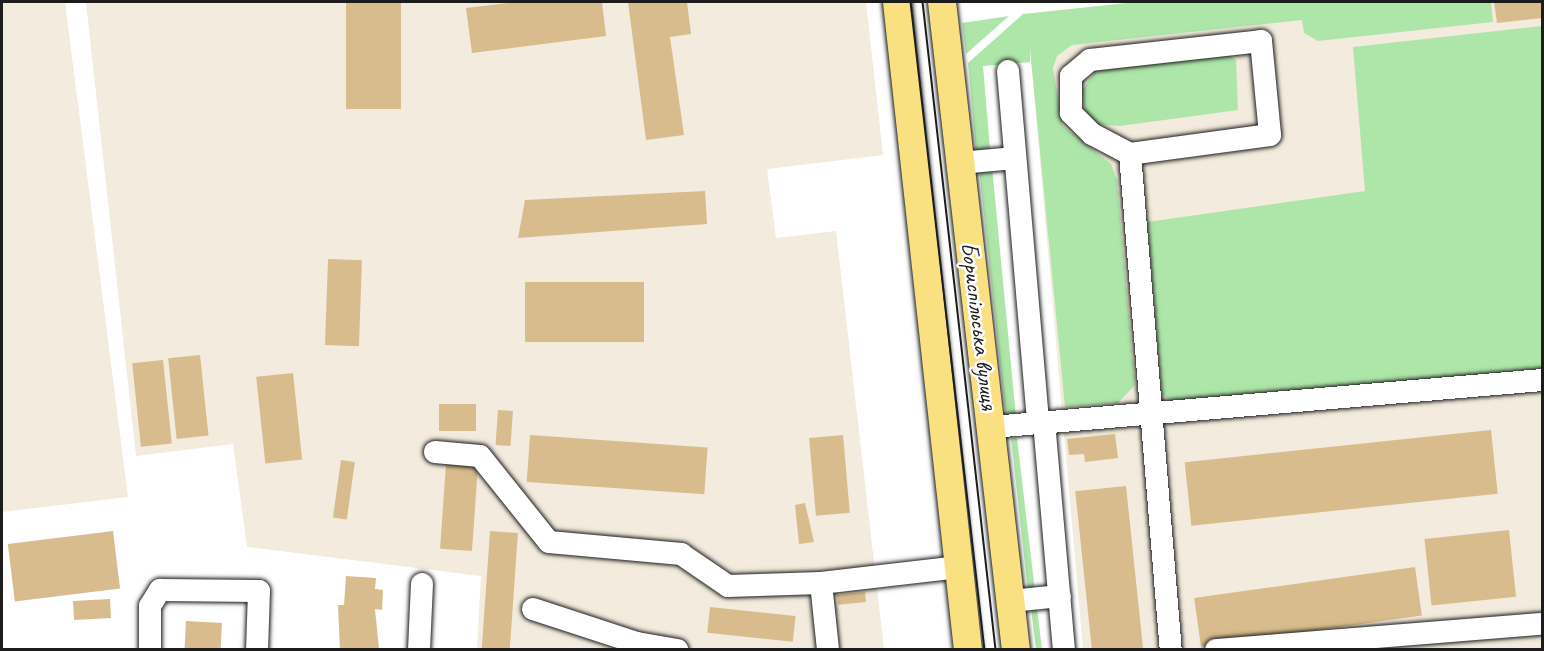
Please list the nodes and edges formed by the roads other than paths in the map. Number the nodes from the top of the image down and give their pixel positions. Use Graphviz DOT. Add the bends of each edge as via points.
graph roads {
  1 [pos="897,2"];
  2 [pos="942,2"];
  3 [pos="1008,71"];
  4 [pos="1130,154"];
  5 [pos="1015,158"];
  6 [pos="960,164"];
  7 [pos="1542,380"];
  8 [pos="1152,412"];
  9 [pos="1041,422"];
  10 [pos="992,427"];
  11 [pos="435,452"];
  12 [pos="959,567"];
  13 [pos="821,583"];
  14 [pos="423,584"];
  15 [pos="1060,596"];
  16 [pos="1011,601"];
  17 [pos="533,609"];
  18 [pos="1542,624"];
  19 [pos="150,650"];
  20 [pos="257,650"];
  21 [pos="419,650"];
  22 [pos="677,650"];
  23 [pos="828,650"];
  24 [pos="968,650"];
  25 [pos="1016,650"];
  26 [pos="1065,650"];
  27 [pos="1171,650"];
  28 [pos="1216,650"];
  1 -- 12 [label="main road, Бориспільська вулиця"];
  2 -- 6 [label="main road, Бориспільська вулиця"];
  3 -- 5 [label="lane"];
  4 -- 4 [label="lane" via="1270,135 1261,41 1090,60 1071,76 1071,113 1092,134"];
  4 -- 8 [label="lane"];
  5 -- 6 [label="lane"];
  5 -- 9 [label="lane"];
  6 -- 10 [label="main road, Бориспільська вулиця"];
  7 -- 8 [label="lane"];
  8 -- 9 [label="lane"];
  8 -- 27 [label="lane"];
  9 -- 10 [label="lane"];
  9 -- 15 [label="lane"];
  10 -- 16 [label="main road, Бориспільська вулиця"];
  11 -- 13 [label="lane" via="480,456 549,543 681,554 728,586"];
  12 -- 13 [label="lane"];
  12 -- 24 [label="main road, Бориспільська вулиця"];
  13 -- 23 [label="lane"];
  14 -- 21 [label="lane"];
  15 -- 16 [label="lane"];
  15 -- 26 [label="lane"];
  16 -- 25 [label="main road, Бориспільська вулиця"];
  17 -- 22 [label="lane" via="637,643"];
  18 -- 28 [label="lane"];
  19 -- 20 [label="lane" via="150,606 160,590 259,591"];
}
